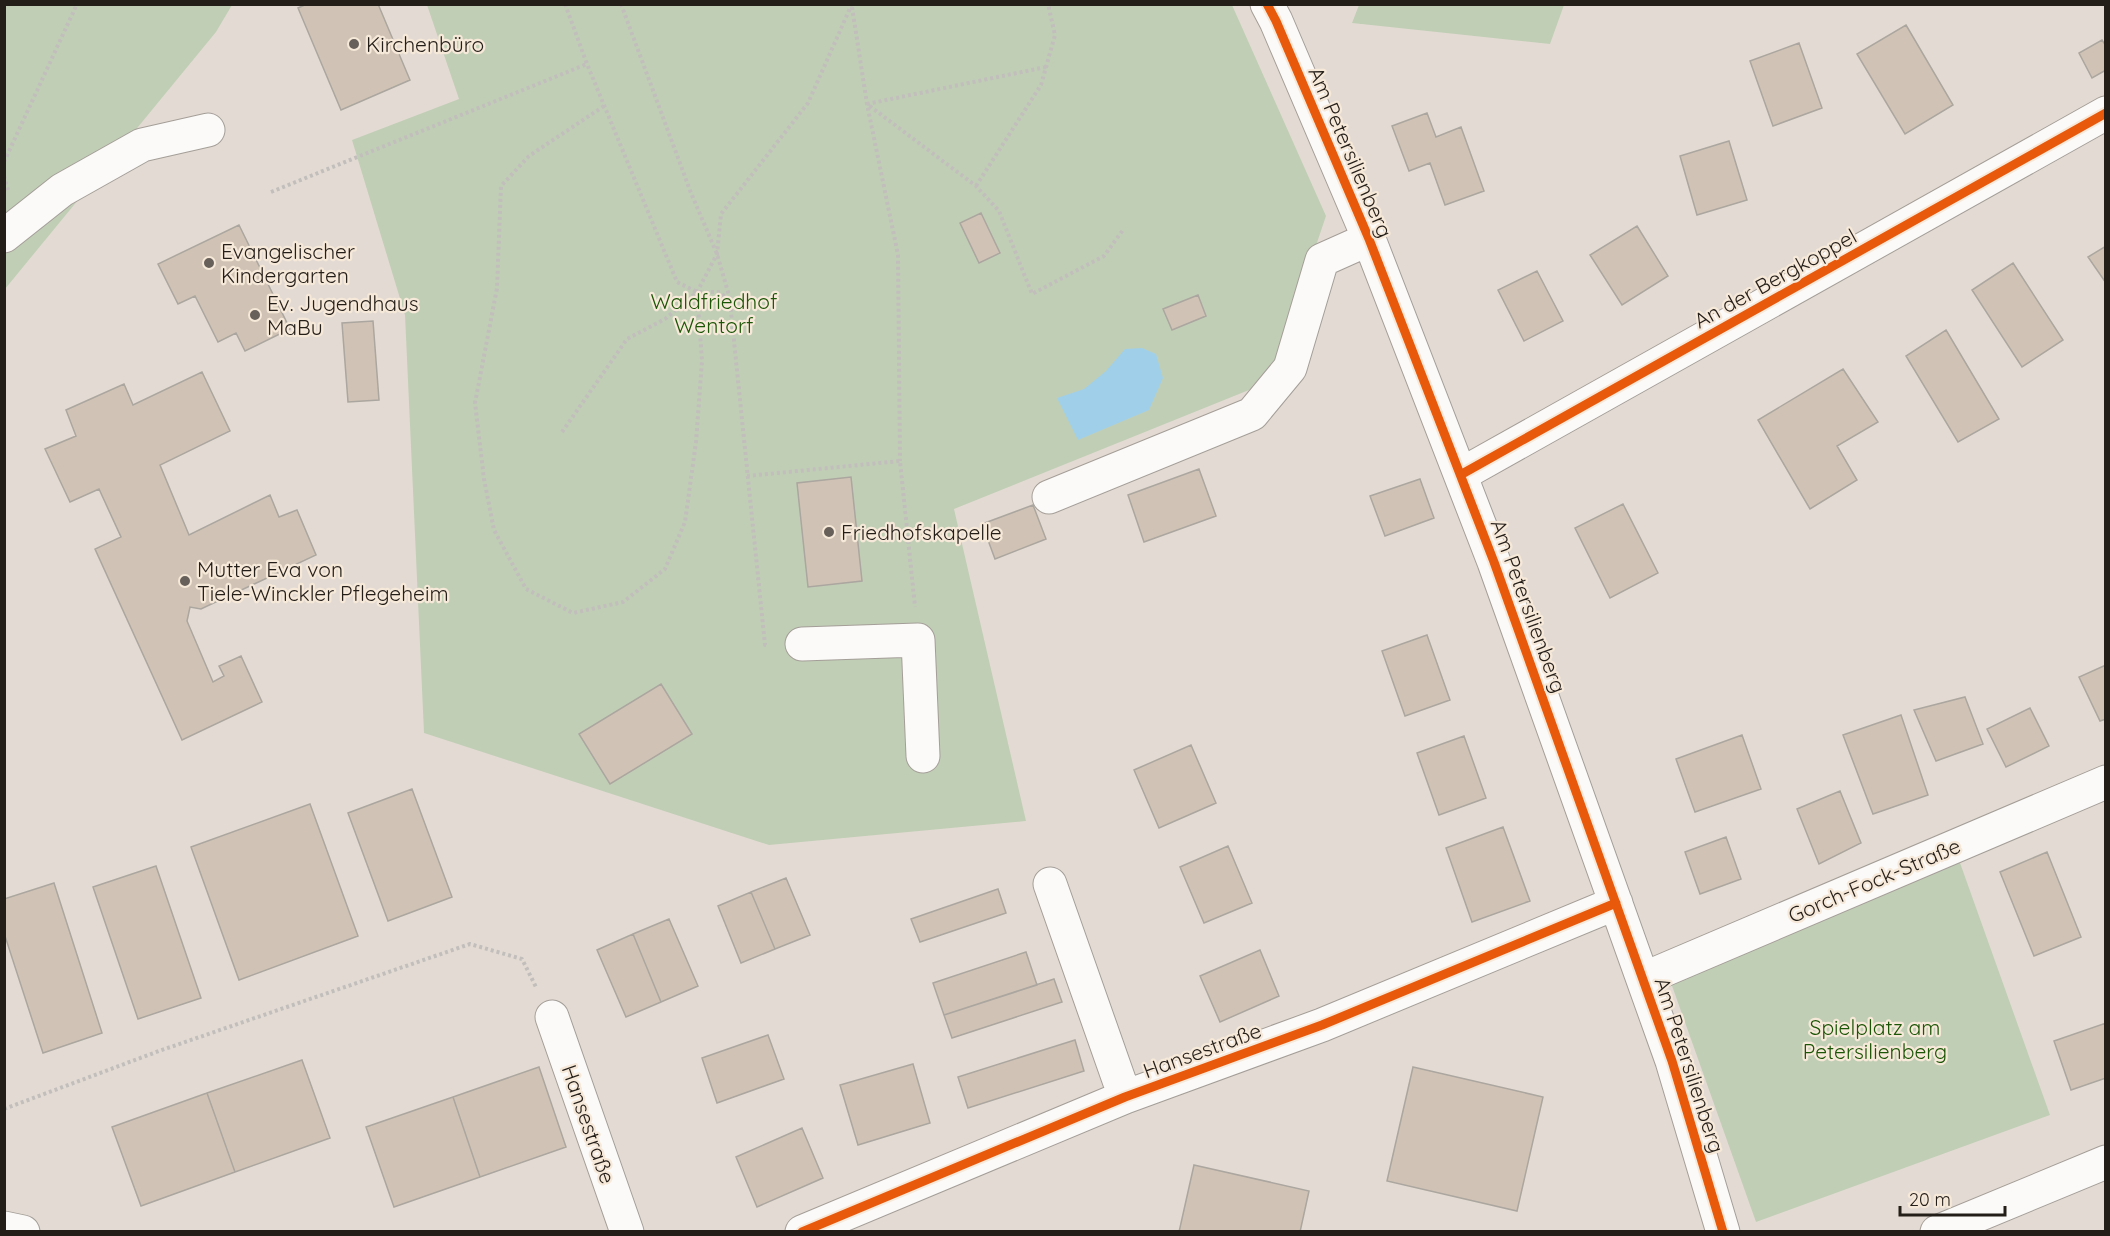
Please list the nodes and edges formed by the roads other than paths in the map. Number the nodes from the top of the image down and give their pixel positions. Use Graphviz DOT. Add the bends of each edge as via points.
graph roads {
  1 [pos="1267,4"];
  2 [pos="2106,113"];
  3 [pos="208,130"];
  4 [pos="4,236"];
  5 [pos="1369,239"];
  6 [pos="1462,474"];
  7 [pos="1049,497"];
  8 [pos="802,644"];
  9 [pos="923,756"];
  10 [pos="2106,782"];
  11 [pos="1050,884"];
  12 [pos="1616,903"];
  13 [pos="1643,979"];
  14 [pos="552,1017"];
  15 [pos="1125,1097"];
  16 [pos="2106,1162"];
  17 [pos="4,1228"];
  18 [pos="23,1232"];
  19 [pos="627,1232"];
  20 [pos="802,1232"];
  21 [pos="1723,1232"];
  22 [pos="1937,1232"];
  1 -- 5 [label="street, Am Petersilienberg"];
  2 -- 6 [label="street, An der Bergkoppel"];
  3 -- 4 [label="street" via="142,145 62,190"];
  5 -- 6 [label="street, Am Petersilienberg"];
  5 -- 7 [label="street" via="1322,260 1290,368 1252,414"];
  6 -- 12 [label="street, Am Petersilienberg"];
  8 -- 9 [label="street" via="918,640"];
  10 -- 13 [label="street, Gorch-Fock-Straße"];
  11 -- 15 [label="street, Hansestraße"];
  12 -- 13 [label="street, Am Petersilienberg"];
  12 -- 15 [label="street, Hansestraße" via="1323,1024"];
  13 -- 21 [label="street, Am Petersilienberg"];
  14 -- 19 [label="street, Hansestraße"];
  15 -- 20 [label="street, Hansestraße"];
  16 -- 22 [label="street"];
  17 -- 18 [label="street"];
}
